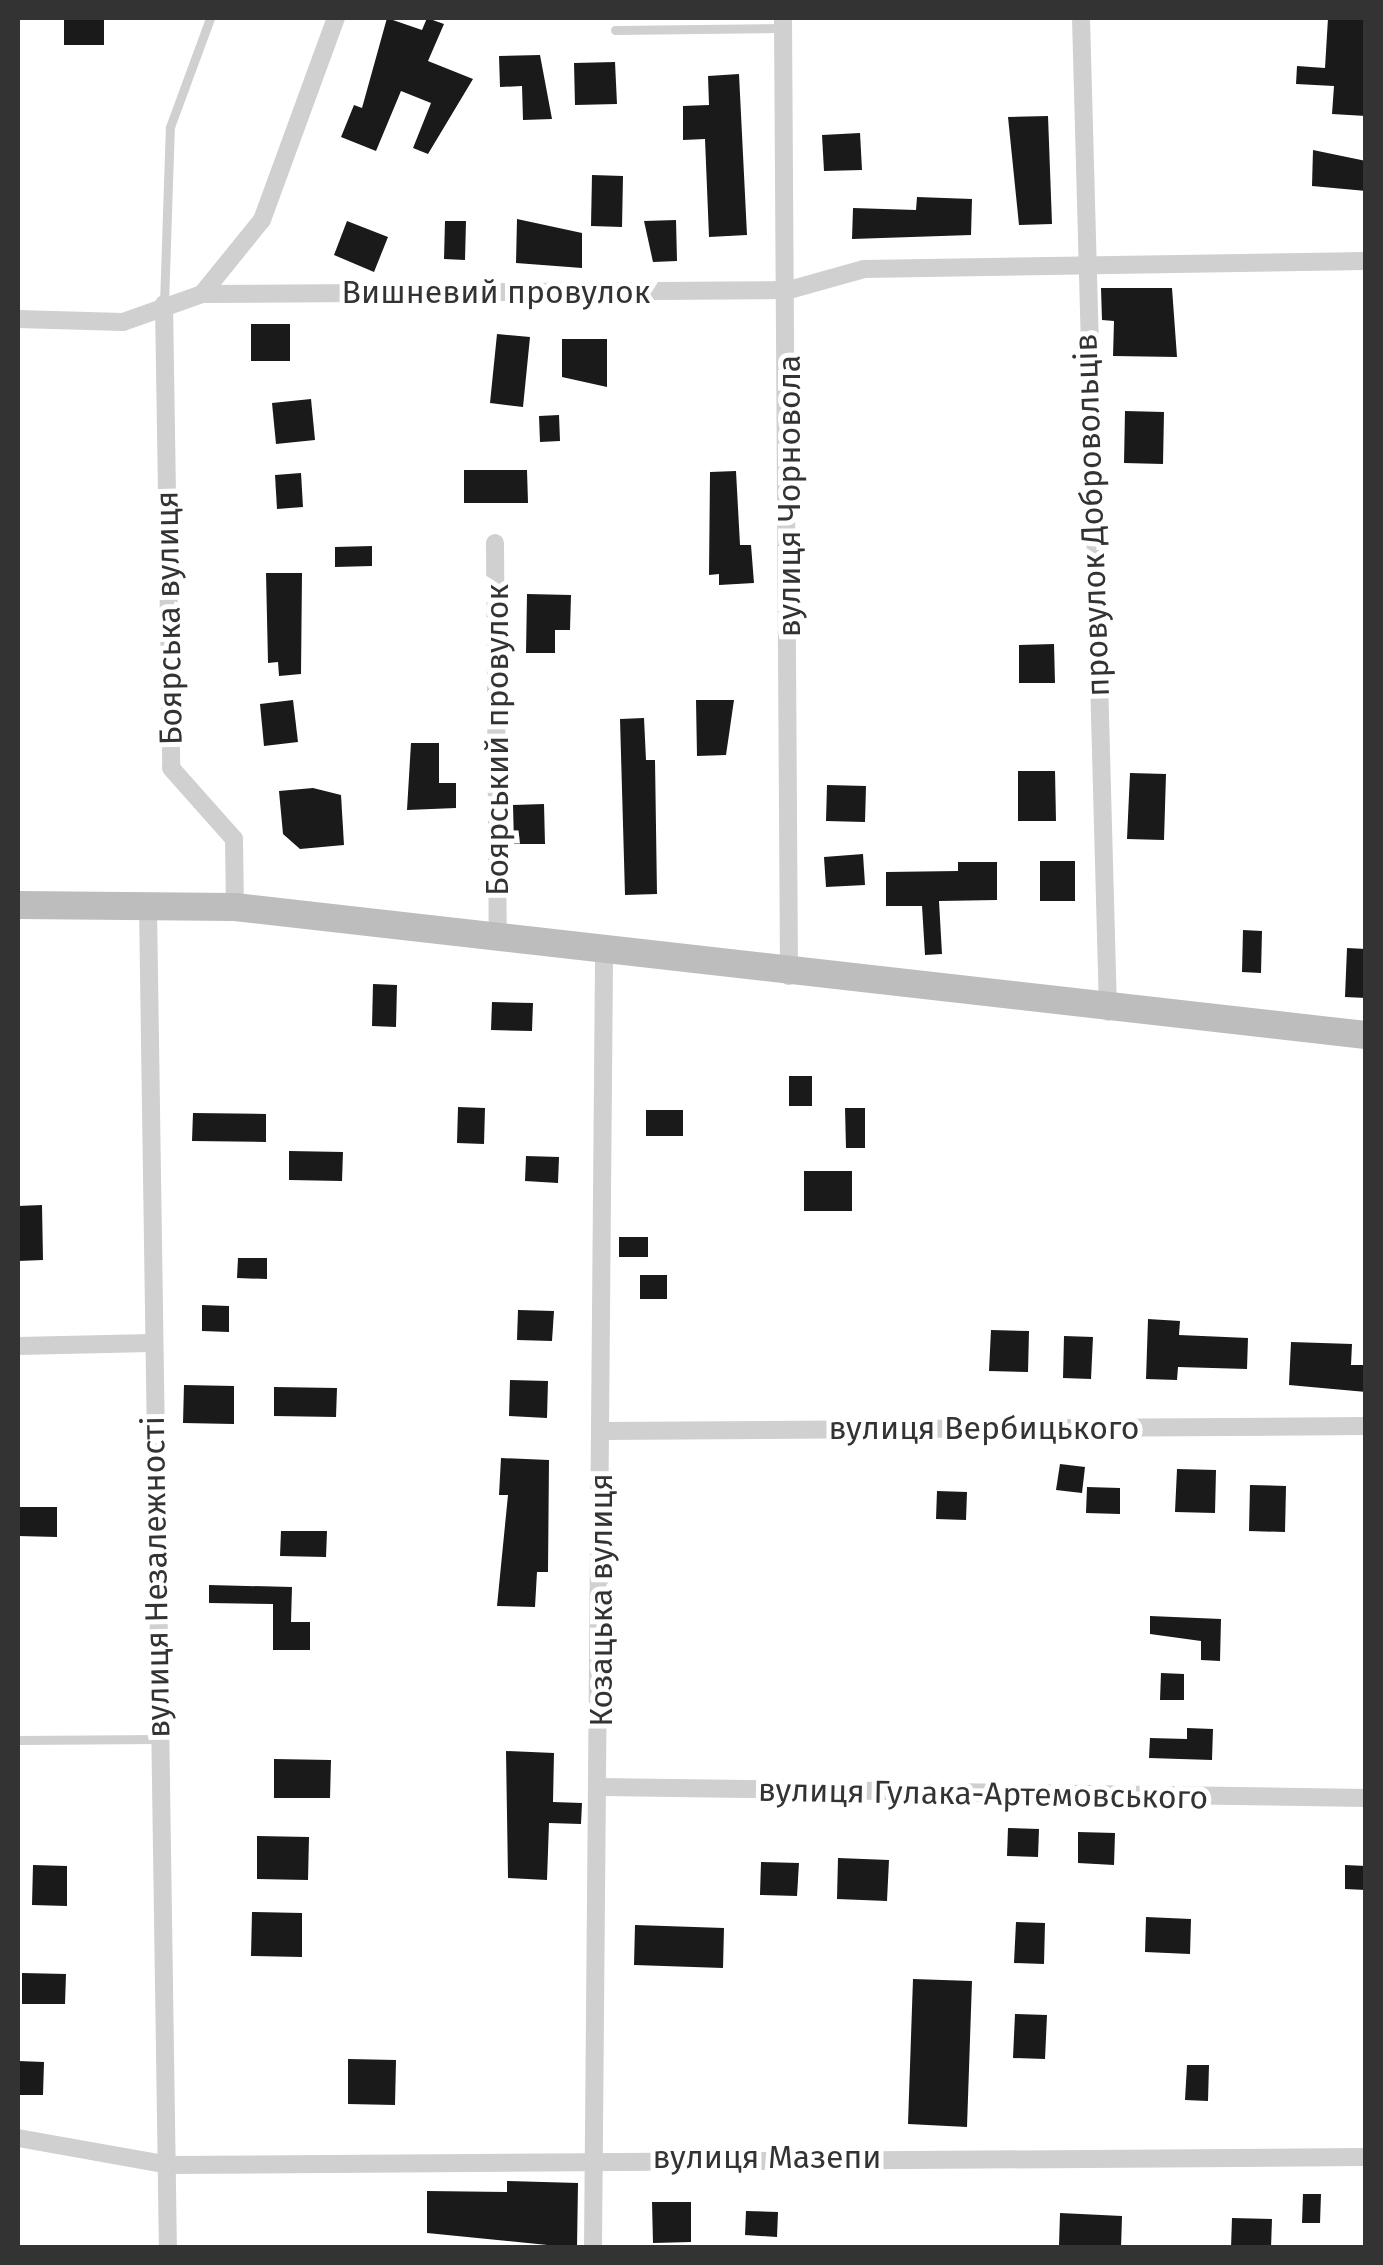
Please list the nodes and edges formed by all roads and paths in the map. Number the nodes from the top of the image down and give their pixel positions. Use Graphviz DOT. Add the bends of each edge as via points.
graph roads {
  1 [pos="210,18"];
  2 [pos="336,18"];
  3 [pos="1080,18"];
  4 [pos="783,23"];
  5 [pos="616,30"];
  6 [pos="1366,261"];
  7 [pos="1084,268"];
  8 [pos="790,290"];
  9 [pos="202,294"];
  10 [pos="164,304"];
  11 [pos="18,319"];
  12 [pos="495,543"];
  13 [pos="18,905"];
  14 [pos="148,906"];
  15 [pos="235,906"];
  16 [pos="498,938"];
  17 [pos="604,952"];
  18 [pos="788,976"];
  19 [pos="1108,1012"];
  20 [pos="1366,1036"];
  21 [pos="152,1343"];
  22 [pos="18,1346"];
  23 [pos="1366,1426"];
  24 [pos="602,1431"];
  25 [pos="160,1739"];
  26 [pos="18,1740"];
  27 [pos="600,1788"];
  28 [pos="1366,1798"];
  29 [pos="18,2138"];
  30 [pos="593,2156"];
  31 [pos="1366,2157"];
  32 [pos="169,2165"];
  33 [pos="168,2248"];
  34 [pos="593,2248"];
  1 -- 10 [label="lane" via="170,127"];
  2 -- 9 [label="street" via="262,220"];
  3 -- 7 [label="street, провулок Добровольців"];
  4 -- 5 [label="lane"];
  4 -- 8 [label="street, вулиця Чорновола"];
  6 -- 7 [label="street, Вишневий провулок"];
  7 -- 8 [label="street, Вишневий провулок" via="864,269"];
  7 -- 19 [label="street, провулок Добровольців"];
  8 -- 9 [label="street, Вишневий провулок"];
  8 -- 18 [label="street, вулиця Чорновола"];
  9 -- 10 [label="street, Вишневий провулок"];
  10 -- 11 [label="street, Вишневий провулок" via="124,322"];
  10 -- 15 [label="street, Боярська вулиця" via="172,768 234,839"];
  12 -- 16 [label="street, Боярський провулок"];
  13 -- 14 [label="street"];
  14 -- 15 [label="street"];
  14 -- 21 [label="street, вулиця Незалежності"];
  15 -- 16 [label="street"];
  16 -- 17 [label="street"];
  17 -- 18 [label="street"];
  17 -- 24 [label="street, Козацька вулиця"];
  18 -- 19 [label="street"];
  19 -- 20 [label="street"];
  21 -- 22 [label="street"];
  21 -- 25 [label="street, вулиця Незалежності"];
  23 -- 24 [label="street, вулиця Вербицького"];
  24 -- 27 [label="street, Козацька вулиця"];
  25 -- 26 [label="lane"];
  25 -- 32 [label="street, вулиця Незалежності"];
  27 -- 28 [label="street, вулиця Гулака-Артемовського"];
  27 -- 30 [label="street, Козацька вулиця"];
  29 -- 32 [label="street, вулиця Мазепи"];
  30 -- 31 [label="street, вулиця Мазепи"];
  30 -- 32 [label="street, вулиця Мазепи"];
  30 -- 34 [label="street, Козацька вулиця"];
  32 -- 33 [label="street, вулиця Незалежності"];
}
